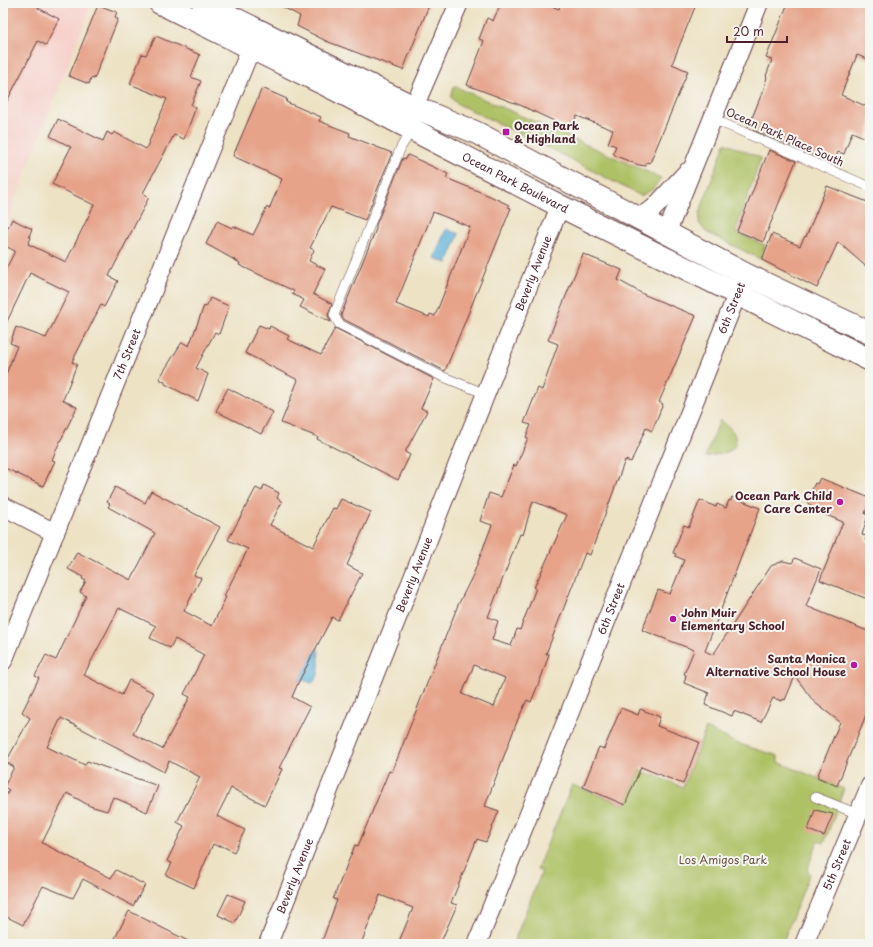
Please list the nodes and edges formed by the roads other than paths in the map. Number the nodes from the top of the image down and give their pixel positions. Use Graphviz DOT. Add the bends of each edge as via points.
graph roads {
  1 [pos="160,3"];
  2 [pos="203,3"];
  3 [pos="459,3"];
  4 [pos="760,3"];
  5 [pos="251,48"];
  6 [pos="336,80"];
  7 [pos="414,107"];
  8 [pos="713,119"];
  9 [pos="412,130"];
  10 [pos="693,167"];
  11 [pos="870,187"];
  12 [pos="560,206"];
  13 [pos="639,217"];
  14 [pos="608,229"];
  15 [pos="666,232"];
  16 [pos="742,284"];
  17 [pos="870,333"];
  18 [pos="870,360"];
  19 [pos="486,394"];
  20 [pos="3,506"];
  21 [pos="55,533"];
  22 [pos="3,661"];
  23 [pos="870,786"];
  24 [pos="815,797"];
  25 [pos="858,814"];
  26 [pos="268,944"];
  27 [pos="477,944"];
  28 [pos="804,944"];
  1 -- 5 [label="street, Ocean Park Boulevard"];
  2 -- 6 [label="street, Ocean Park Boulevard"];
  3 -- 7 [label="street"];
  4 -- 8 [label="street"];
  5 -- 6 [label="street, Ocean Park Boulevard"];
  5 -- 21 [label="street, 7th Street"];
  6 -- 7 [label="street" via="354,92 401,115 409,113"];
  6 -- 9 [label="street, Ocean Park Boulevard"];
  7 -- 13 [label="street, Ocean Park Boulevard" via="475,132"];
  8 -- 10 [label="street"];
  8 -- 11 [label="lane, Ocean Park Place South"];
  9 -- 12 [label="street, Ocean Park Boulevard"];
  9 -- 19 [label="lane" via="401,147 334,315 339,324 441,376"];
  10 -- 13 [label="street" via="653,209"];
  10 -- 15 [label="street"];
  12 -- 13 [label="street" via="563,202 573,201 602,212"];
  12 -- 14 [label="street, Ocean Park Boulevard"];
  12 -- 19 [label="street, Beverly Avenue"];
  13 -- 15 [label="street, Ocean Park Boulevard"];
  14 -- 15 [label="street" via="630,231 654,244 659,244"];
  14 -- 16 [label="street, Ocean Park Boulevard"];
  15 -- 16 [label="street, Ocean Park Boulevard"];
  16 -- 17 [label="street, Ocean Park Boulevard"];
  16 -- 18 [label="street, Ocean Park Boulevard"];
  16 -- 27 [label="street, 6th Street"];
  19 -- 26 [label="street, Beverly Avenue"];
  20 -- 21 [label="street"];
  21 -- 22 [label="street, 7th Street"];
  23 -- 25 [label="street, 5th Street"];
  24 -- 25 [label="lane"];
  25 -- 28 [label="street, 5th Street"];
}
